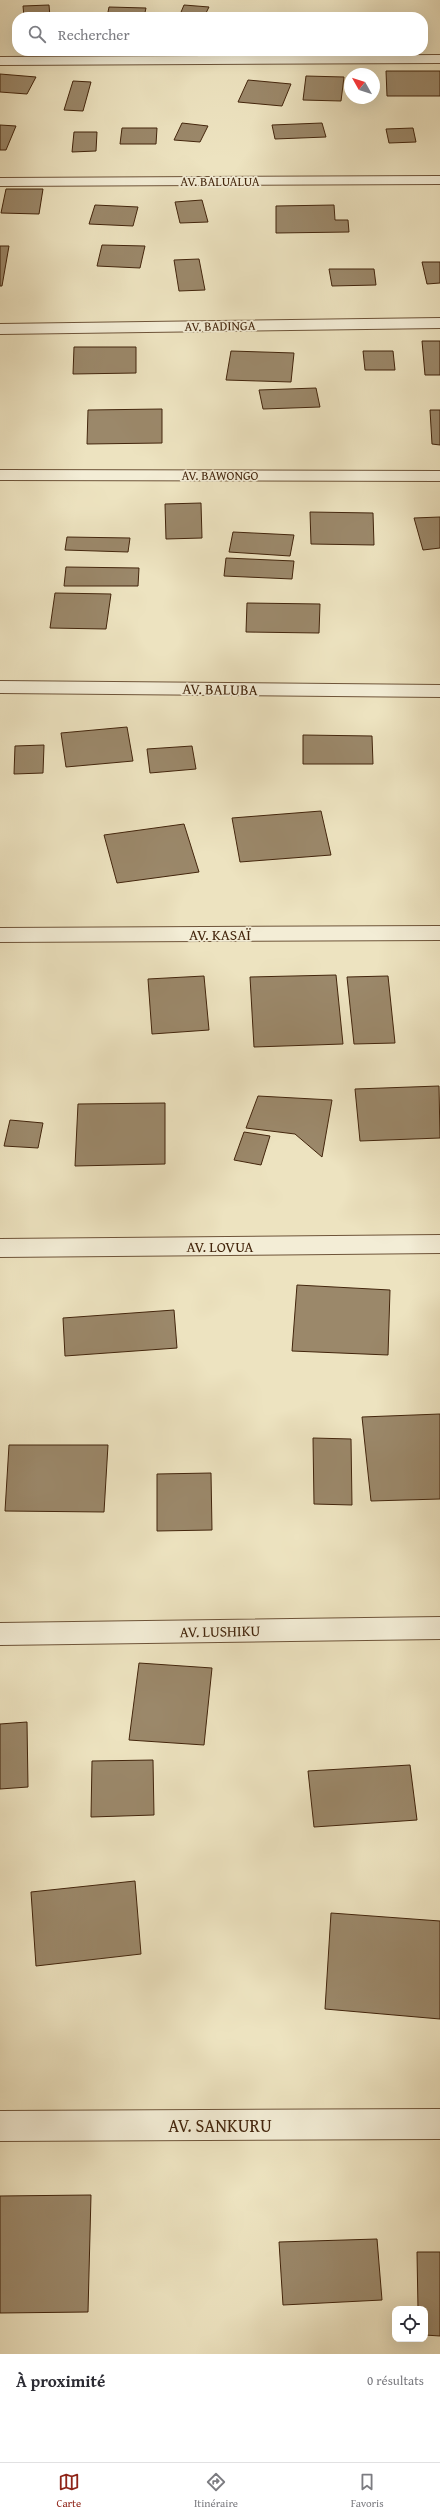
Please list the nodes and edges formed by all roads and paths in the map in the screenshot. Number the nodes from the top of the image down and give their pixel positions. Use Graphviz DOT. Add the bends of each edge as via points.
graph roads {
  1 [pos="440,59"];
  2 [pos="0,60"];
  3 [pos="440,180"];
  4 [pos="0,182"];
  5 [pos="440,323"];
  6 [pos="0,329"];
  7 [pos="0,475"];
  8 [pos="440,476"];
  9 [pos="0,687"];
  10 [pos="440,691"];
  11 [pos="440,933"];
  12 [pos="0,935"];
  13 [pos="440,1244"];
  14 [pos="0,1248"];
  15 [pos="440,1628"];
  16 [pos="0,1634"];
  17 [pos="440,2124"];
  18 [pos="0,2126"];
  1 -- 2 [label="street"];
  3 -- 4 [label="street, AV. BALUALUA"];
  5 -- 6 [label="street, AV. BADINGA"];
  7 -- 8 [label="street, AV. BAWONGO"];
  9 -- 10 [label="street, AV. BALUBA"];
  11 -- 12 [label="street, AV. KASAÏ"];
  13 -- 14 [label="street, AV. LOVUA"];
  15 -- 16 [label="street, AV. LUSHIKU"];
  17 -- 18 [label="street, AV. SANKURU"];
}
